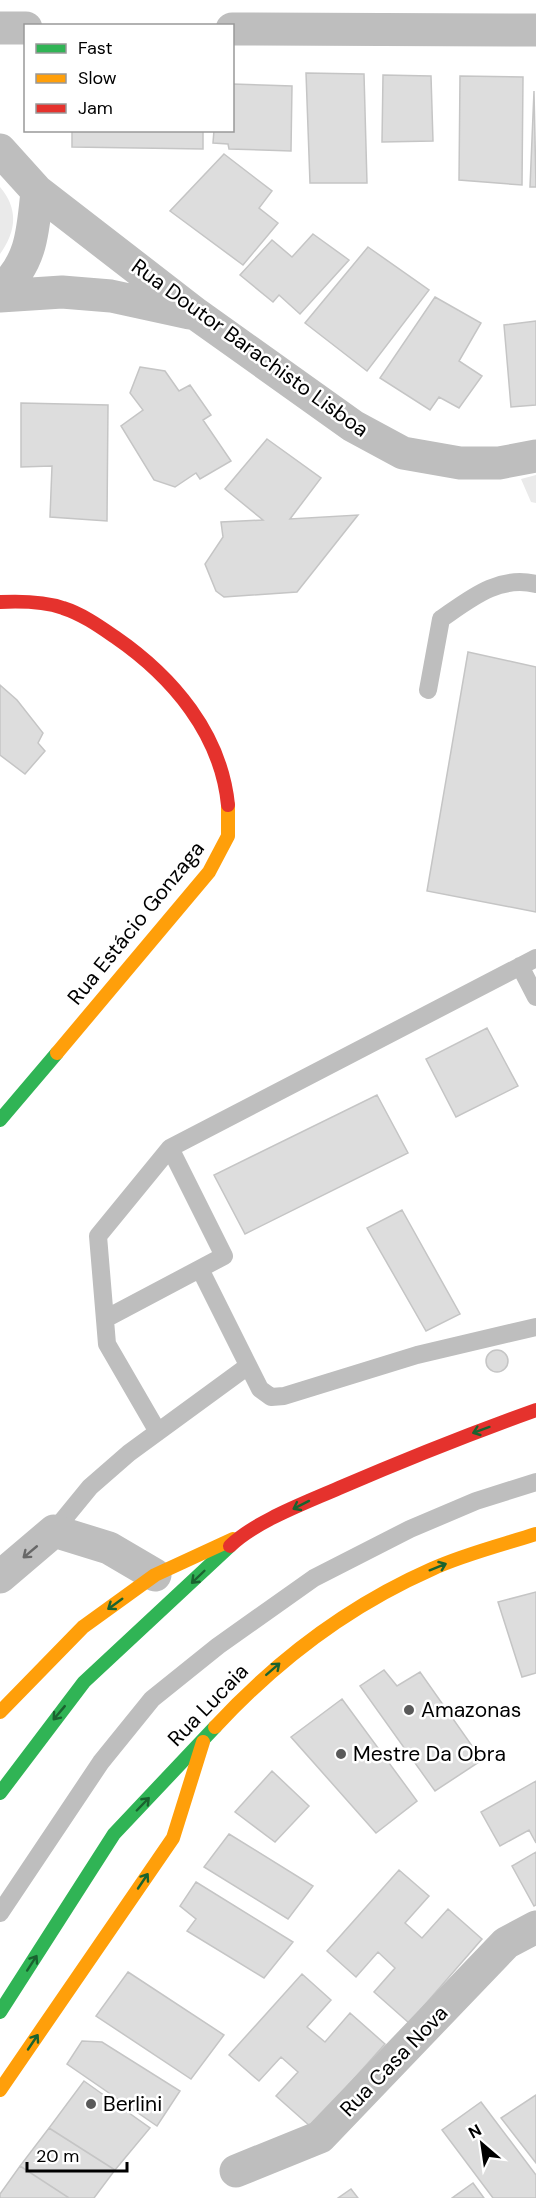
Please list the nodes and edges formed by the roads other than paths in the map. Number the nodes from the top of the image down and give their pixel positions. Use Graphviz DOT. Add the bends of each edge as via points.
graph roads {
  1 [pos="0,28"];
  2 [pos="24,28"];
  3 [pos="234,29"];
  4 [pos="536,30"];
  5 [pos="0,150"];
  6 [pos="38,191"];
  7 [pos="0,291"];
  8 [pos="0,296"];
  9 [pos="196,314"];
  10 [pos="536,456"];
  11 [pos="536,584"];
  12 [pos="0,602"];
  13 [pos="428,690"];
  14 [pos="528,962"];
  15 [pos="536,997"];
  16 [pos="0,1120"];
  17 [pos="170,1148"];
  18 [pos="200,1269"];
  19 [pos="105,1319"];
  20 [pos="536,1327"];
  21 [pos="248,1366"];
  22 [pos="536,1410"];
  23 [pos="158,1432"];
  24 [pos="536,1482"];
  25 [pos="54,1531"];
  26 [pos="536,1534"];
  27 [pos="240,1536"];
  28 [pos="155,1575"];
  29 [pos="0,1577"];
  30 [pos="0,1712"];
  31 [pos="203,1742"];
  32 [pos="0,1793"];
  33 [pos="0,1913"];
  34 [pos="536,1927"];
  35 [pos="0,2012"];
  36 [pos="0,2090"];
  37 [pos="236,2171"];
  1 -- 2 [label="street"];
  3 -- 4 [label="street"];
  5 -- 6 [label="street, Rua Doutor Barachisto Lisboa"];
  6 -- 7 [label="street" via="28,252 16,277"];
  6 -- 9 [label="street, Rua Doutor Barachisto Lisboa"];
  8 -- 9 [label="street" via="62,292 111,296"];
  9 -- 10 [label="street, Rua Doutor Barachisto Lisboa" via="354,426 403,453 460,463 499,463"];
  11 -- 13 [label="lane" via="504,583 483,590 441,619"];
  12 -- 16 [label="main road, Rua Estácio Gonzaga" via="27,601 70,610 121,640 167,682 195,715 214,743 229,797 228,835 209,872"];
  14 -- 15 [label="lane"];
  14 -- 17 [label="lane"];
  17 -- 18 [label="lane" via="224,1256"];
  17 -- 19 [label="lane" via="98,1236"];
  18 -- 19 [label="lane"];
  18 -- 21 [label="lane"];
  19 -- 23 [label="lane" via="106,1344"];
  20 -- 21 [label="lane" via="417,1355 284,1396 271,1397 260,1389"];
  21 -- 23 [label="lane"];
  22 -- 27 [label="main road, one-way" via="311,1500"];
  23 -- 25 [label="lane" via="90,1487"];
  24 -- 33 [label="lane" via="410,1529 315,1578 152,1699 101,1762"];
  25 -- 28 [label="street" via="109,1548"];
  25 -- 29 [label="street, one-way"];
  31 -- 26 [label="main road, Rua Lucaia, one-way" via="251,1688 302,1644 364,1603 433,1568"];
  27 -- 28 [label="main road"];
  27 -- 32 [label="main road, one-way" via="84,1682"];
  28 -- 30 [label="main road, one-way" via="83,1627"];
  35 -- 31 [label="main road, Rua Lucaia, one-way" via="114,1834"];
  36 -- 31 [label="main road, one-way" via="173,1838"];
  34 -- 37 [label="street, Rua Casa Nova" via="506,1943 320,2137"];
}
